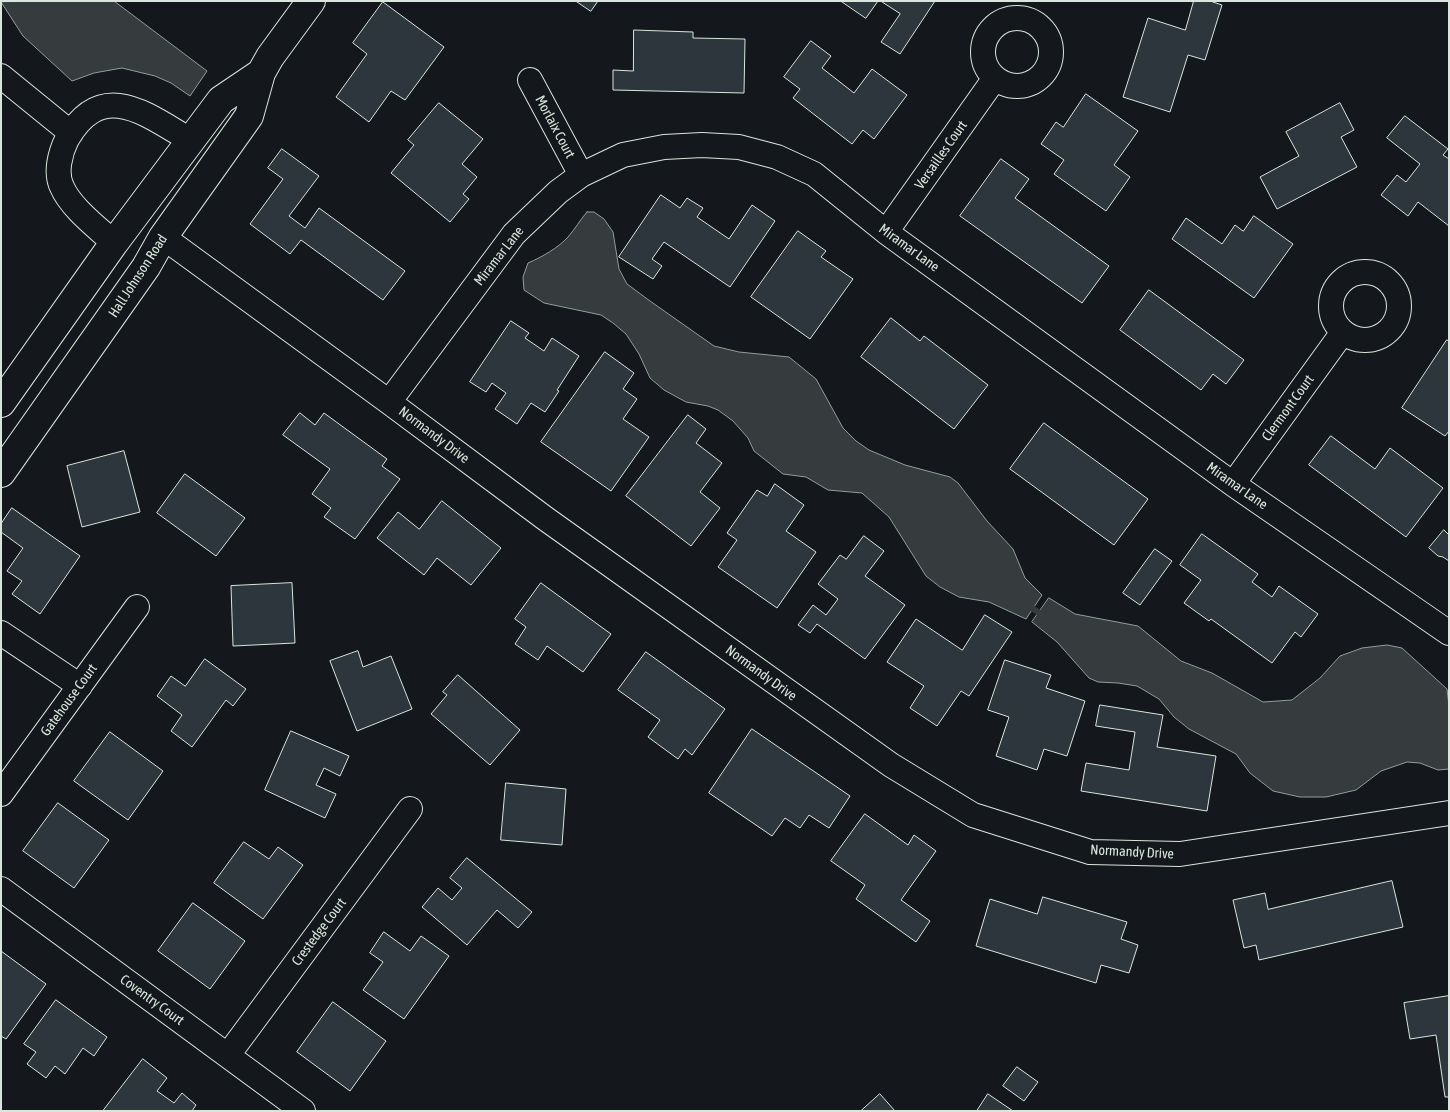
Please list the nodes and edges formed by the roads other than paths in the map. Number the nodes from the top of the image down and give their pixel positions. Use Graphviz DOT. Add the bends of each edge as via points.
graph roads {
  1 [pos="311,1"];
  2 [pos="261,73"];
  3 [pos="1,76"];
  4 [pos="995,78"];
  5 [pos="530,80"];
  6 [pos="71,133"];
  7 [pos="190,140"];
  8 [pos="581,175"];
  9 [pos="886,232"];
  10 [pos="163,237"];
  11 [pos="114,243"];
  12 [pos="1343,332"];
  13 [pos="389,402"];
  14 [pos="1,404"];
  15 [pos="1,473"];
  16 [pos="1233,484"];
  17 [pos="137,607"];
  18 [pos="1,632"];
  19 [pos="1449,633"];
  20 [pos="80,686"];
  21 [pos="1,794"];
  22 [pos="410,808"];
  23 [pos="1449,813"];
  24 [pos="1,890"];
  25 [pos="228,1056"];
  26 [pos="303,1111"];
  1 -- 2 [label="main road, Hall Johnson Road"];
  2 -- 7 [label="main road, Hall Johnson Road" via="221,100"];
  2 -- 10 [label="main road, Hall Johnson Road" via="249,116"];
  3 -- 6 [label="street"];
  4 -- 9 [label="street, Versailles Court"];
  5 -- 8 [label="street, Morlaix Court"];
  6 -- 7 [label="street" via="79,120 97,108 119,106 141,111"];
  6 -- 11 [label="street" via="60,160 61,187 71,202"];
  7 -- 11 [label="main road, Hall Johnson Road"];
  8 -- 9 [label="street, Miramar Lane" via="623,155 664,147 739,147 777,157 814,174"];
  8 -- 13 [label="street, Miramar Lane" via="514,234"];
  9 -- 16 [label="street, Miramar Lane"];
  10 -- 13 [label="street, Normandy Drive"];
  10 -- 15 [label="main road, Hall Johnson Road" via="146,267"];
  11 -- 14 [label="main road, Hall Johnson Road"];
  12 -- 16 [label="street, Clermont Court"];
  13 -- 23 [label="street, Normandy Drive" via="890,766 973,815 1090,852 1180,854"];
  16 -- 19 [label="street, Miramar Lane"];
  17 -- 20 [label="street, Gatehouse Court"];
  18 -- 20 [label="street"];
  20 -- 21 [label="street, Gatehouse Court"];
  22 -- 25 [label="street, Crestedge Court"];
  24 -- 25 [label="street, Coventry Court"];
  25 -- 26 [label="street, Coventry Court"];
}
